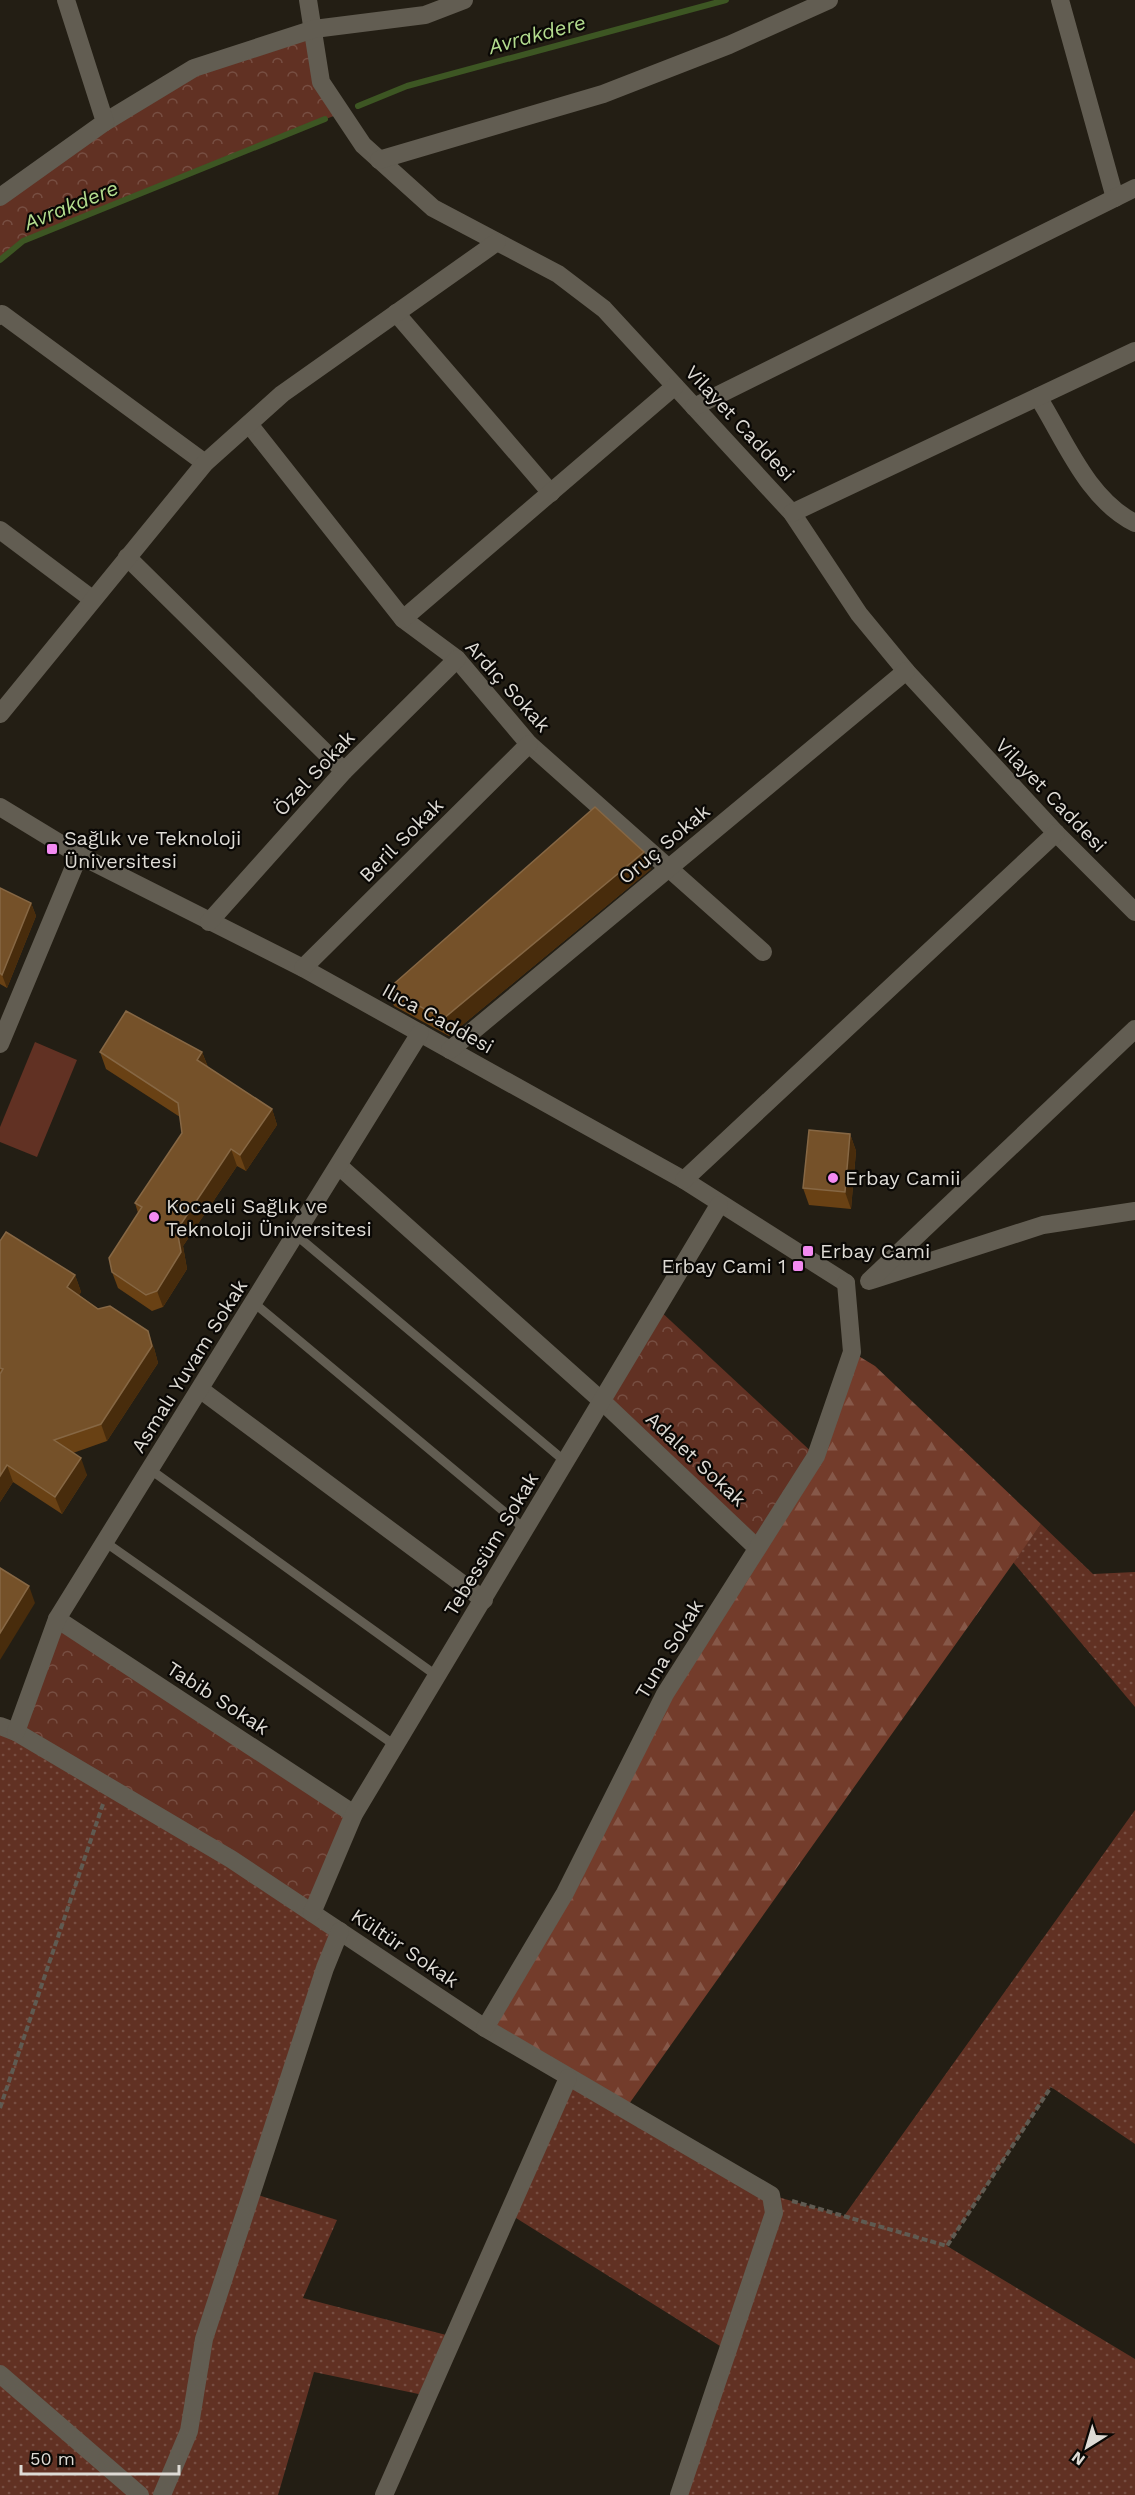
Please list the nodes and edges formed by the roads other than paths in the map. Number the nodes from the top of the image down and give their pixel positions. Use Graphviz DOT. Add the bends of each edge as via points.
graph roads {
  1 [pos="66,0"];
  2 [pos="308,0"];
  3 [pos="464,0"];
  4 [pos="829,0"];
  5 [pos="1060,0"];
  6 [pos="314,28"];
  7 [pos="105,122"];
  8 [pos="379,160"];
  9 [pos="1135,188"];
  10 [pos="0,197"];
  11 [pos="1115,198"];
  12 [pos="497,242"];
  13 [pos="396,313"];
  14 [pos="0,316"];
  15 [pos="1135,351"];
  16 [pos="675,386"];
  17 [pos="1038,397"];
  18 [pos="694,407"];
  19 [pos="249,424"];
  20 [pos="205,463"];
  21 [pos="551,493"];
  22 [pos="792,513"];
  23 [pos="1135,523"];
  24 [pos="0,530"];
  25 [pos="127,556"];
  26 [pos="92,599"];
  27 [pos="403,619"];
  28 [pos="457,659"];
  29 [pos="906,671"];
  30 [pos="0,714"];
  31 [pos="529,744"];
  32 [pos="344,771"];
  33 [pos="0,807"];
  34 [pos="1056,833"];
  35 [pos="79,855"];
  36 [pos="670,869"];
  37 [pos="1135,912"];
  38 [pos="209,922"];
  39 [pos="763,952"];
  40 [pos="303,968"];
  41 [pos="1135,1029"];
  42 [pos="420,1033"];
  43 [pos="0,1044"];
  44 [pos="450,1050"];
  45 [pos="339,1166"];
  46 [pos="684,1180"];
  47 [pos="719,1205"];
  48 [pos="1135,1211"];
  49 [pos="296,1235"];
  50 [pos="869,1281"];
  51 [pos="846,1283"];
  52 [pos="254,1303"];
  53 [pos="201,1390"];
  54 [pos="603,1402"];
  55 [pos="567,1463"];
  56 [pos="151,1470"];
  57 [pos="526,1530"];
  58 [pos="105,1542"];
  59 [pos="757,1548"];
  60 [pos="484,1600"];
  61 [pos="57,1619"];
  62 [pos="437,1677"];
  63 [pos="8,1729"];
  64 [pos="396,1746"];
  65 [pos="354,1814"];
  66 [pos="312,1913"];
  67 [pos="340,1931"];
  68 [pos="485,2028"];
  69 [pos="568,2078"];
  70 [pos="0,2374"];
  71 [pos="140,2495"];
  72 [pos="162,2495"];
  73 [pos="384,2495"];
  74 [pos="679,2495"];
  1 -- 7 [label="street"];
  2 -- 6 [label="street, Vilayet Caddesi"];
  3 -- 6 [label="street" via="424,15"];
  4 -- 8 [label="street" via="729,45 603,94"];
  5 -- 11 [label="street"];
  6 -- 7 [label="street" via="194,68"];
  6 -- 8 [label="street, Vilayet Caddesi" via="321,82 363,145"];
  7 -- 10 [label="street"];
  8 -- 12 [label="street, Vilayet Caddesi" via="433,208"];
  9 -- 11 [label="street"];
  11 -- 18 [label="street"];
  12 -- 13 [label="street"];
  12 -- 16 [label="street, Vilayet Caddesi" via="558,274 603,309"];
  13 -- 19 [label="street" via="282,394"];
  13 -- 21 [label="street"];
  14 -- 20 [label="street"];
  15 -- 17 [label="street"];
  16 -- 18 [label="street, Vilayet Caddesi"];
  16 -- 21 [label="street"];
  17 -- 22 [label="street"];
  17 -- 23 [label="street" via="1096,492 1118,514"];
  18 -- 22 [label="street, Vilayet Caddesi"];
  19 -- 20 [label="street"];
  19 -- 27 [label="street, Ardıç Sokak"];
  20 -- 25 [label="street"];
  21 -- 27 [label="street"];
  22 -- 29 [label="street, Vilayet Caddesi" via="859,614"];
  24 -- 26 [label="street"];
  25 -- 26 [label="street"];
  25 -- 32 [label="street"];
  26 -- 30 [label="street"];
  27 -- 28 [label="street, Ardıç Sokak"];
  28 -- 31 [label="street, Ardıç Sokak"];
  28 -- 32 [label="street, Özel Sokak"];
  29 -- 34 [label="street, Vilayet Caddesi"];
  29 -- 36 [label="street, Oruç Sokak"];
  31 -- 36 [label="street, Ardıç Sokak"];
  31 -- 40 [label="street, Beril Sokak"];
  32 -- 38 [label="street, Özel Sokak"];
  33 -- 35 [label="street, Ilıca Caddesi"];
  34 -- 37 [label="street, Vilayet Caddesi"];
  34 -- 46 [label="street"];
  35 -- 38 [label="street, Ilıca Caddesi"];
  35 -- 43 [label="street"];
  36 -- 39 [label="street, Ardıç Sokak"];
  36 -- 44 [label="street, Oruç Sokak"];
  38 -- 40 [label="street, Ilıca Caddesi"];
  40 -- 42 [label="street, Ilıca Caddesi"];
  41 -- 50 [label="street"];
  42 -- 44 [label="street, Ilıca Caddesi"];
  42 -- 45 [label="street, Asmalı Yuvam Sokak"];
  44 -- 46 [label="street, Ilıca Caddesi"];
  45 -- 49 [label="street, Asmalı Yuvam Sokak"];
  45 -- 54 [label="street, Adalet Sokak"];
  46 -- 47 [label="street, Ilıca Caddesi"];
  47 -- 51 [label="street, Ilıca Caddesi"];
  47 -- 54 [label="street, Tebessüm Sokak"];
  48 -- 50 [label="street" via="1043,1225"];
  49 -- 52 [label="street, Asmalı Yuvam Sokak"];
  49 -- 55 [label="lane"];
  50 -- 51 [label="street"];
  51 -- 59 [label="street, Tuna Sokak" via="852,1352 816,1456"];
  52 -- 53 [label="street, Asmalı Yuvam Sokak"];
  52 -- 57 [label="lane"];
  53 -- 56 [label="street, Asmalı Yuvam Sokak"];
  53 -- 60 [label="street"];
  54 -- 55 [label="street, Tebessüm Sokak"];
  54 -- 59 [label="street, Adalet Sokak"];
  55 -- 57 [label="street, Tebessüm Sokak"];
  56 -- 58 [label="street, Asmalı Yuvam Sokak"];
  56 -- 62 [label="lane"];
  57 -- 60 [label="street, Tebessüm Sokak"];
  58 -- 61 [label="street, Asmalı Yuvam Sokak"];
  58 -- 64 [label="lane"];
  59 -- 68 [label="street, Tuna Sokak" via="665,1694 566,1893"];
  60 -- 62 [label="street, Tebessüm Sokak"];
  61 -- 63 [label="street, Asmalı Yuvam Sokak"];
  61 -- 65 [label="street, Tabib Sokak"];
  62 -- 64 [label="street, Tebessüm Sokak"];
  63 -- 66 [label="street, Kültür Sokak" via="231,1859"];
  64 -- 65 [label="street, Tebessüm Sokak"];
  65 -- 66 [label="street, Tebessüm Sokak"];
  66 -- 67 [label="street, Kültür Sokak"];
  67 -- 68 [label="street, Kültür Sokak"];
  67 -- 72 [label="street" via="204,2339 189,2432"];
  68 -- 69 [label="street, Kültür Sokak"];
  69 -- 73 [label="street"];
  69 -- 74 [label="street, Kültür Sokak" via="771,2195 774,2213"];
  70 -- 71 [label="street"];
}
